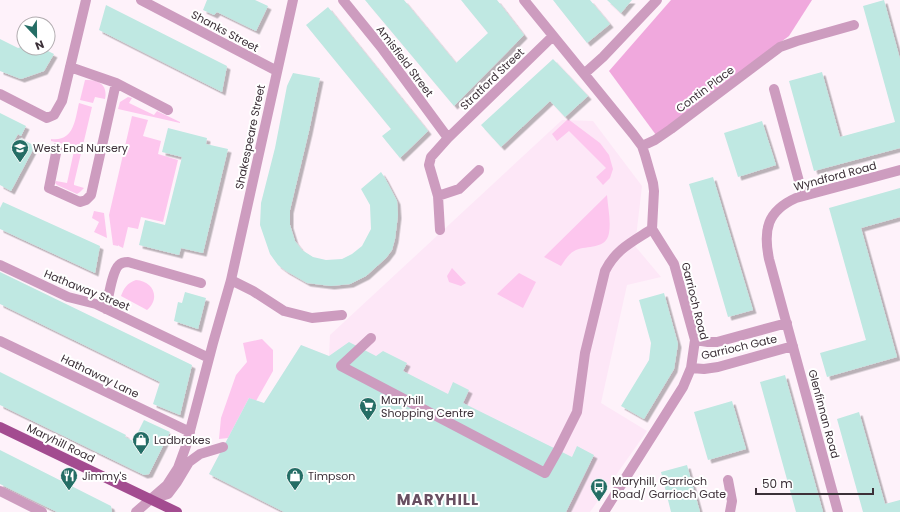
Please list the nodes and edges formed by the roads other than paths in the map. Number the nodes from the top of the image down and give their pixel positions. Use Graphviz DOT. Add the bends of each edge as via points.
graph roads {
  1 [pos="86,0"];
  2 [pos="141,0"];
  3 [pos="293,0"];
  4 [pos="343,0"];
  5 [pos="524,0"];
  6 [pos="657,0"];
  7 [pos="854,25"];
  8 [pos="553,36"];
  9 [pos="70,67"];
  10 [pos="277,71"];
  11 [pos="584,74"];
  12 [pos="116,83"];
  13 [pos="774,89"];
  14 [pos="0,94"];
  15 [pos="168,110"];
  16 [pos="448,138"];
  17 [pos="642,146"];
  18 [pos="56,148"];
  19 [pos="479,170"];
  20 [pos="900,170"];
  21 [pos="438,196"];
  22 [pos="802,196"];
  23 [pos="440,230"];
  24 [pos="652,230"];
  25 [pos="0,265"];
  26 [pos="231,280"];
  27 [pos="201,283"];
  28 [pos="106,309"];
  29 [pos="342,315"];
  30 [pos="786,323"];
  31 [pos="371,338"];
  32 [pos="694,340"];
  33 [pos="0,341"];
  34 [pos="793,346"];
  35 [pos="209,358"];
  36 [pos="691,368"];
  37 [pos="0,428"];
  38 [pos="190,432"];
  39 [pos="223,447"];
  40 [pos="728,480"];
  41 [pos="0,491"];
  42 [pos="151,500"];
  43 [pos="42,512"];
  44 [pos="136,512"];
  45 [pos="177,512"];
  46 [pos="604,512"];
  47 [pos="730,512"];
  48 [pos="838,512"];
  1 -- 9 [label="street"];
  2 -- 10 [label="street, Shanks Street"];
  3 -- 10 [label="street, Shakespeare Street"];
  4 -- 16 [label="street, Amisfield Street"];
  5 -- 8 [label="street"];
  6 -- 11 [label="street"];
  7 -- 17 [label="street, Contin Place" via="780,47 671,129"];
  8 -- 11 [label="street"];
  8 -- 16 [label="street, Stratford Street"];
  9 -- 12 [label="street"];
  9 -- 14 [label="street" via="62,101 54,115 47,118"];
  10 -- 26 [label="street, Shakespeare Street"];
  11 -- 17 [label="street"];
  12 -- 15 [label="street"];
  12 -- 18 [label="street" via="90,195 86,200 80,202 49,188"];
  13 -- 22 [label="street"];
  16 -- 21 [label="street, Stratford Street" via="431,157 429,165"];
  17 -- 24 [label="street" via="654,191"];
  19 -- 21 [label="street" via="459,189"];
  20 -- 22 [label="street, Wyndford Road"];
  21 -- 23 [label="street"];
  22 -- 30 [label="street, Wyndford Road" via="777,209 766,233 769,259"];
  24 -- 31 [label="street" via="622,248 609,262 585,353 577,412 545,473 341,366"];
  24 -- 32 [label="street, Garrioch Road" via="674,264"];
  25 -- 28 [label="street, Hathaway Street" via="68,297"];
  26 -- 29 [label="street" via="284,311 312,318"];
  26 -- 35 [label="street, Shakespeare Street"];
  27 -- 28 [label="street" via="128,262 120,264 109,291"];
  28 -- 35 [label="street, Hathaway Street"];
  30 -- 32 [label="street, Garrioch Gate" via="717,342"];
  30 -- 34 [label="street, Wyndford Road"];
  32 -- 36 [label="street, Garrioch Road"];
  33 -- 38 [label="street, Hathaway Lane"];
  34 -- 36 [label="street, Garrioch Gate" via="711,369"];
  34 -- 48 [label="street, Glenfinnan Road"];
  35 -- 38 [label="street, Shakespeare Street"];
  36 -- 46 [label="street, Garrioch Road" via="683,387"];
  37 -- 42 [label="main road, Maryhill Road"];
  38 -- 42 [label="street, Shakespeare Street" via="173,477"];
  39 -- 42 [label="street" via="200,454 189,462 168,494"];
  40 -- 47 [label="street" via="732,502"];
  41 -- 43 [label="street"];
  42 -- 44 [label="street"];
  42 -- 45 [label="main road, Maryhill Road"];
}
